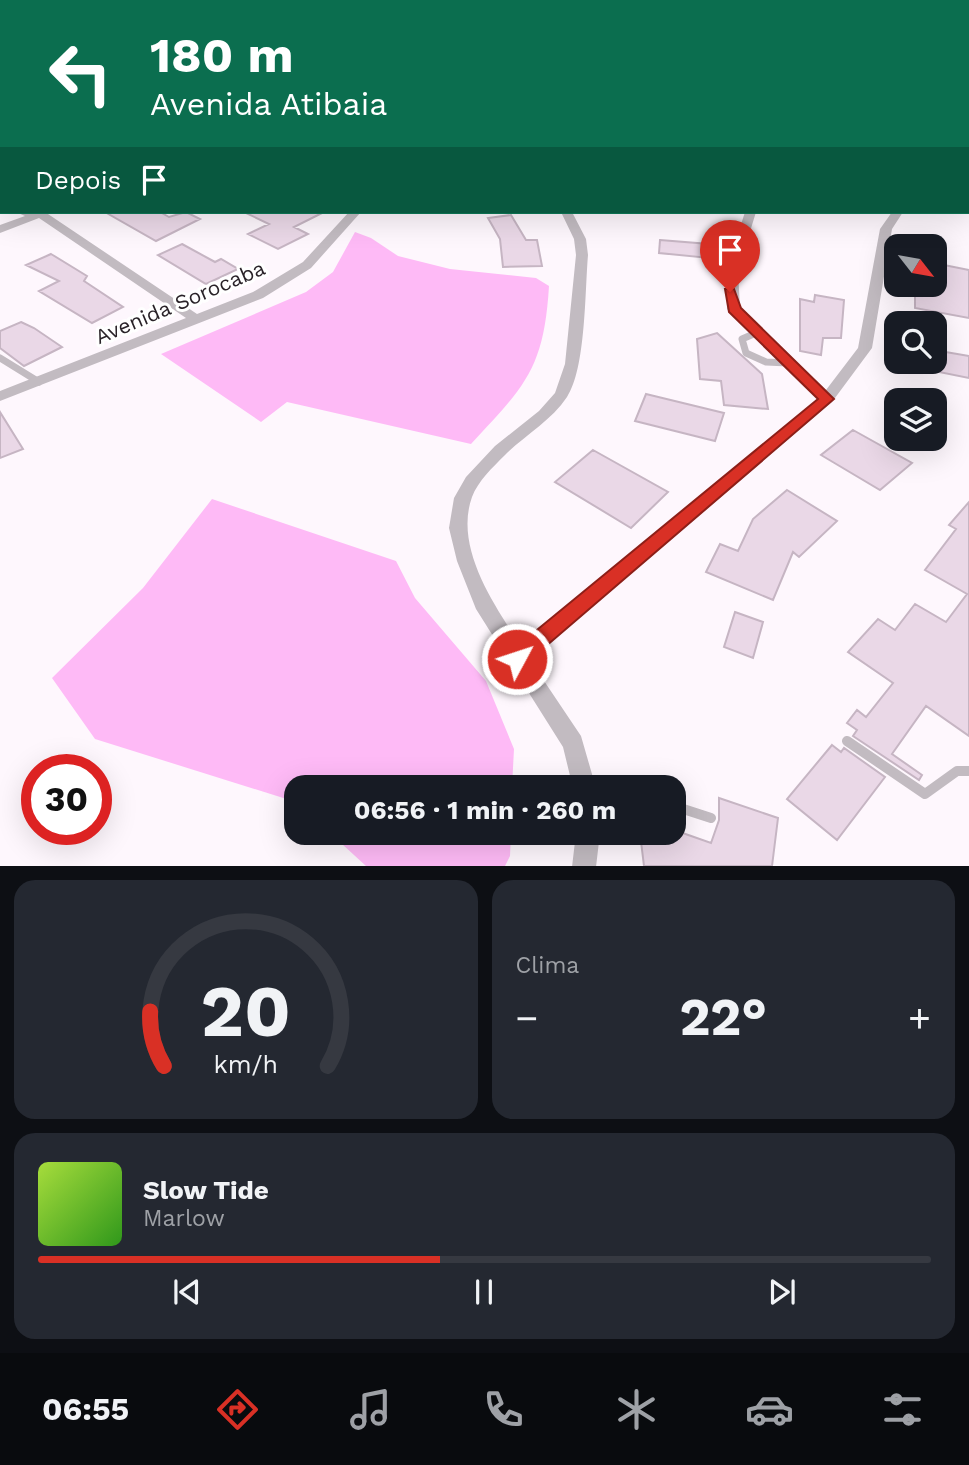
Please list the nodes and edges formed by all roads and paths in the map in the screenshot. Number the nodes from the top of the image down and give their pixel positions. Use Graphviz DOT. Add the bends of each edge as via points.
graph roads {
  1 [pos="38,214"];
  2 [pos="46,214"];
  3 [pos="353,214"];
  4 [pos="567,214"];
  5 [pos="749,214"];
  6 [pos="896,214"];
  7 [pos="0,229"];
  8 [pos="197,320"];
  9 [pos="756,333"];
  10 [pos="0,358"];
  11 [pos="788,363"];
  12 [pos="39,382"];
  13 [pos="0,396"];
  14 [pos="827,399"];
  15 [pos="517,659"];
  16 [pos="847,741"];
  17 [pos="969,771"];
  18 [pos="583,775"];
  19 [pos="686,810"];
  20 [pos="711,818"];
  21 [pos="587,845"];
  22 [pos="584,866"];
  1 -- 7 [label="street"];
  2 -- 8 [label="street"];
  3 -- 8 [label="street, Avenida Sorocaba" via="307,265 288,279"];
  4 -- 15 [label="street" via="580,239 582,255 572,364 562,394 472,481 463,498 458,528 486,609"];
  5 -- 9 [label="street" via="732,263 730,292 734,309"];
  6 -- 14 [label="street" via="886,229 865,348"];
  8 -- 12 [label="street, Avenida Sorocaba"];
  9 -- 11 [label="street"];
  9 -- 11 [label="lane" via="742,339 745,351 757,360"];
  10 -- 12 [label="lane"];
  11 -- 14 [label="street"];
  12 -- 13 [label="street, Avenida Sorocaba"];
  14 -- 15 [label="street"];
  15 -- 18 [label="street" via="573,743"];
  16 -- 17 [label="lane" via="920,793 928,793 957,771"];
  19 -- 20 [label="lane"];
  21 -- 22 [label="street"];
}
